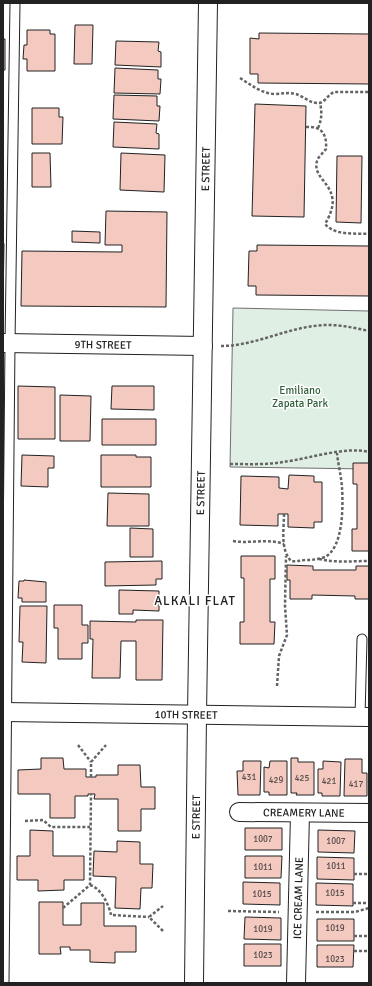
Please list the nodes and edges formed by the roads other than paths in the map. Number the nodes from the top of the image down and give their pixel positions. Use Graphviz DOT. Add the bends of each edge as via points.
graph roads {
  1 [pos="15,3"];
  2 [pos="208,3"];
  3 [pos="7,343"];
  4 [pos="203,346"];
  5 [pos="362,639"];
  6 [pos="5,712"];
  7 [pos="197,715"];
  8 [pos="364,717"];
  9 [pos="239,812"];
  10 [pos="300,813"];
  11 [pos="369,813"];
  12 [pos="4,983"];
  13 [pos="194,983"];
  14 [pos="296,983"];
  1 -- 3 [label="lane"];
  2 -- 4 [label="street, E STREET"];
  3 -- 4 [label="street, 9TH STREET"];
  3 -- 6 [label="lane"];
  4 -- 7 [label="street, E STREET"];
  5 -- 8 [label="lane"];
  6 -- 7 [label="street, 10TH STREET"];
  6 -- 12 [label="lane"];
  7 -- 8 [label="street, 10TH STREET"];
  7 -- 13 [label="street, E STREET"];
  9 -- 10 [label="street, CREAMERY LANE"];
  10 -- 11 [label="street, CREAMERY LANE"];
  10 -- 14 [label="street, ICE CREAM LANE"];
}
